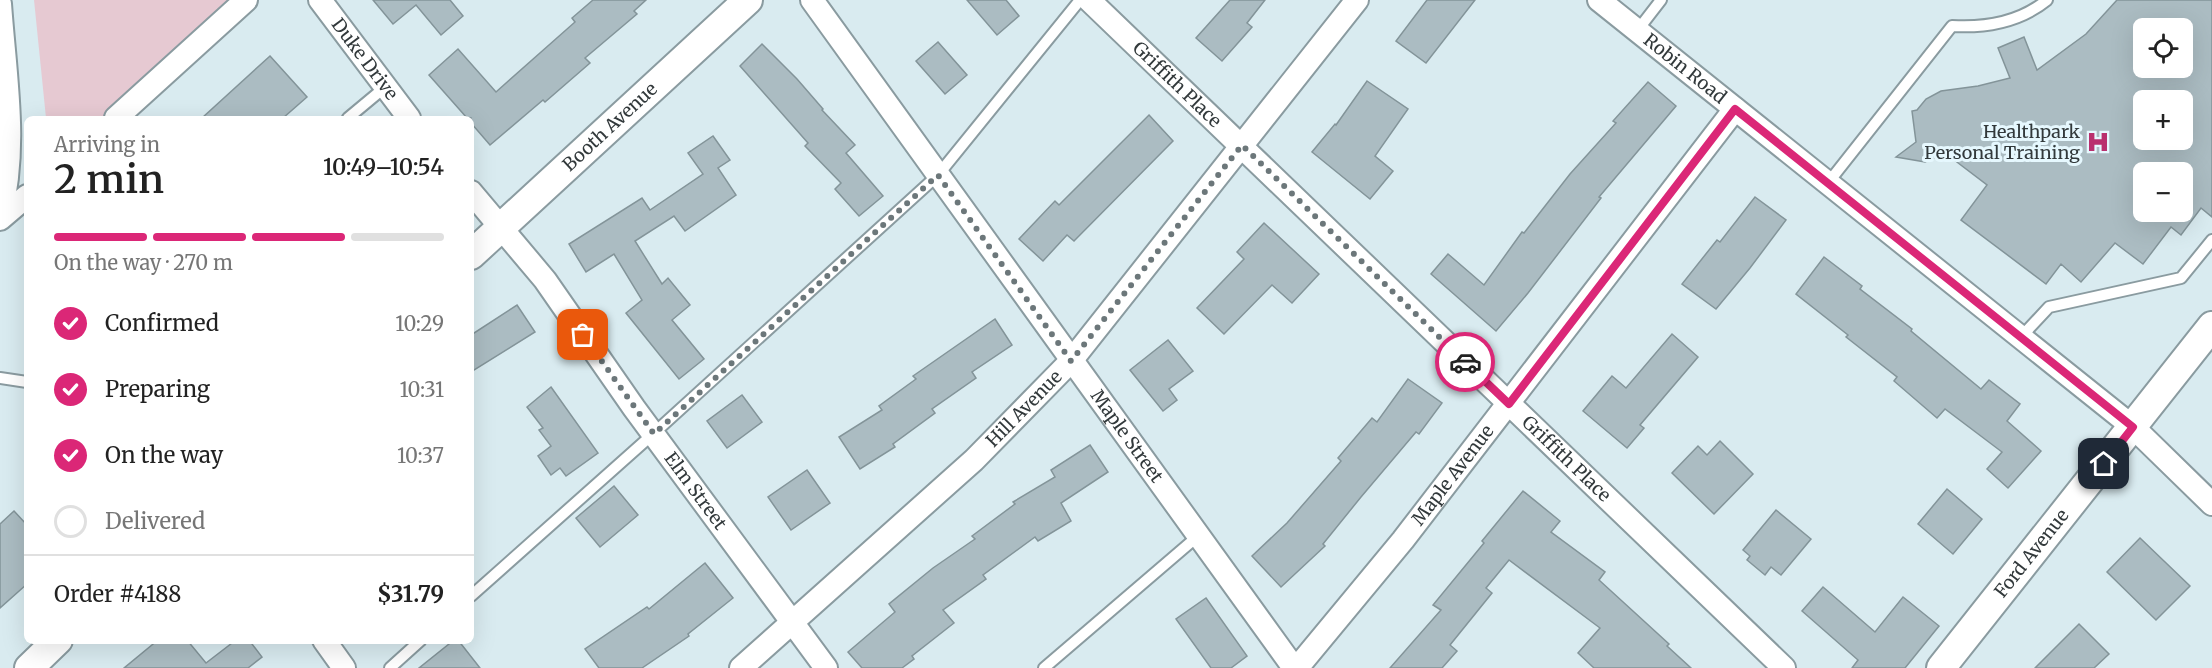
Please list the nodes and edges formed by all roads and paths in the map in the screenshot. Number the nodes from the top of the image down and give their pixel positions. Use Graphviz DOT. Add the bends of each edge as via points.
graph roads {
  1 [pos="246,0"];
  2 [pos="320,0"];
  3 [pos="748,0"];
  4 [pos="812,0"];
  5 [pos="1080,0"];
  6 [pos="1089,0"];
  7 [pos="1357,0"];
  8 [pos="1599,0"];
  9 [pos="1661,0"];
  10 [pos="2047,0"];
  11 [pos="0,4"];
  12 [pos="1637,31"];
  13 [pos="384,88"];
  14 [pos="1735,109"];
  15 [pos="118,116"];
  16 [pos="350,116"];
  17 [pos="407,116"];
  18 [pos="1242,145"];
  19 [pos="938,175"];
  20 [pos="1828,183"];
  21 [pos="474,196"];
  22 [pos="24,198"];
  23 [pos="0,218"];
  24 [pos="501,227"];
  25 [pos="2212,240"];
  26 [pos="474,252"];
  27 [pos="2212,326"];
  28 [pos="2021,337"];
  29 [pos="1071,361"];
  30 [pos="0,378"];
  31 [pos="24,382"];
  32 [pos="1509,404"];
  33 [pos="2133,427"];
  34 [pos="654,434"];
  35 [pos="2212,504"];
  36 [pos="1198,536"];
  37 [pos="474,593"];
  38 [pos="793,621"];
  39 [pos="54,644"];
  40 [pos="327,644"];
  41 [pos="417,644"];
  42 [pos="29,668"];
  43 [pos="344,668"];
  44 [pos="390,668"];
  45 [pos="741,668"];
  46 [pos="826,668"];
  47 [pos="1044,668"];
  48 [pos="1296,668"];
  49 [pos="1784,668"];
  50 [pos="1941,668"];
  1 -- 15 [label="street"];
  2 -- 13 [label="street, Duke Drive"];
  3 -- 24 [label="street, Booth Avenue"];
  4 -- 19 [label="street, Maple Street"];
  5 -- 19 [label="lane"];
  6 -- 18 [label="street, Griffith Place"];
  7 -- 18 [label="street, Hill Avenue"];
  8 -- 12 [label="street, Robin Road"];
  9 -- 12 [label="lane"];
  10 -- 20 [label="lane" via="2007,21 1978,27 1952,26"];
  11 -- 23 [label="street" via="10,135"];
  12 -- 14 [label="street, Robin Road"];
  13 -- 16 [label="lane"];
  13 -- 17 [label="street, Duke Drive"];
  14 -- 20 [label="street, Robin Road"];
  14 -- 32 [label="street, Maple Avenue"];
  18 -- 29 [label="street, Hill Avenue"];
  18 -- 32 [label="street, Griffith Place"];
  19 -- 29 [label="street, Maple Street"];
  19 -- 34 [label="lane"];
  20 -- 28 [label="street, Robin Road"];
  21 -- 24 [label="street"];
  22 -- 23 [label="street"];
  24 -- 26 [label="street, Booth Avenue"];
  24 -- 34 [label="street, Elm Street" via="545,280"];
  25 -- 28 [label="lane" via="2181,278 2049,307"];
  27 -- 33 [label="street, Ford Avenue"];
  28 -- 33 [label="street, Robin Road"];
  29 -- 36 [label="street, Maple Street"];
  29 -- 38 [label="street, Hill Avenue" via="974,460"];
  30 -- 31 [label="lane"];
  32 -- 48 [label="street, Maple Avenue"];
  32 -- 49 [label="street, Griffith Place"];
  33 -- 35 [label="street, Robin Road"];
  33 -- 50 [label="street, Ford Avenue"];
  34 -- 37 [label="lane"];
  34 -- 38 [label="street, Elm Street"];
  36 -- 47 [label="lane"];
  36 -- 48 [label="street, Maple Street"];
  38 -- 45 [label="street, Hill Avenue"];
  38 -- 46 [label="street, Elm Street"];
  39 -- 42 [label="street"];
  40 -- 43 [label="street"];
  41 -- 44 [label="lane"];
}
